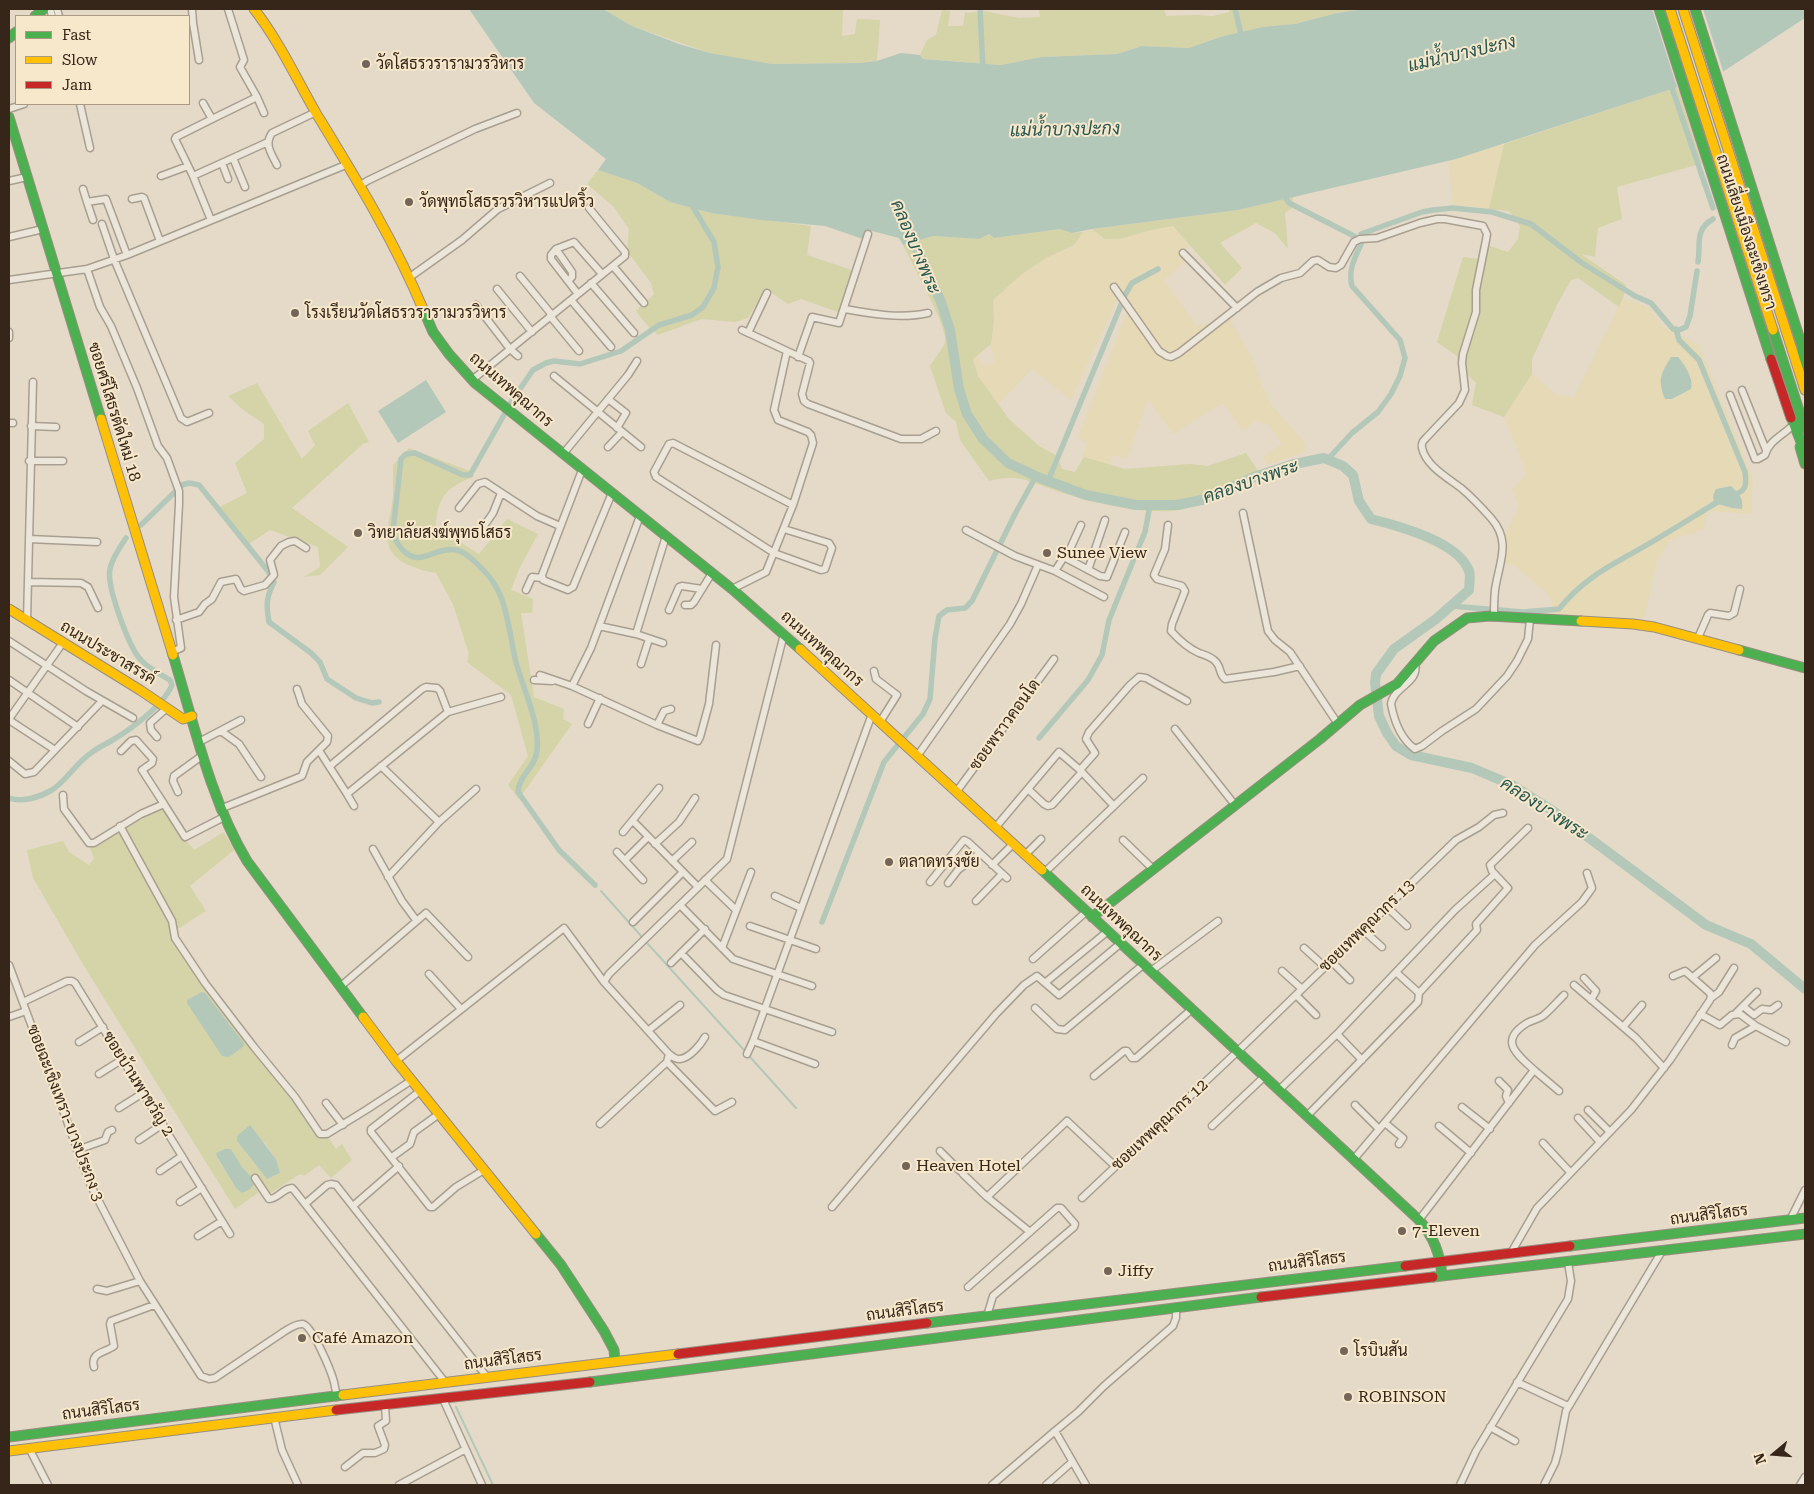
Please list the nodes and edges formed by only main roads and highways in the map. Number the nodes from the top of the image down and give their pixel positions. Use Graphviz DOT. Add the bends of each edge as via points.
graph roads {
  1 [pos="254,9"];
  2 [pos="1658,9"];
  3 [pos="1670,9"];
  4 [pos="1683,9"];
  5 [pos="1695,9"];
  6 [pos="9,117"];
  7 [pos="1801,341"];
  8 [pos="1805,356"];
  9 [pos="1805,369"];
  10 [pos="1805,390"];
  11 [pos="1789,412"];
  12 [pos="1805,429"];
  13 [pos="1805,452"];
  14 [pos="1805,464"];
  15 [pos="9,609"];
  16 [pos="1805,668"];
  17 [pos="192,716"];
  18 [pos="1090,914"];
  19 [pos="1805,1218"];
  20 [pos="1805,1226"];
  21 [pos="1805,1234"];
  22 [pos="1720,1244"];
  23 [pos="1440,1261"];
  24 [pos="1442,1276"];
  25 [pos="746,1346"];
  26 [pos="616,1362"];
  27 [pos="748,1362"];
  28 [pos="9,1437"];
  29 [pos="9,1451"];
  1 -- 18 [label="main road, ถนนเทพคุณากร" via="361,185 410,277 433,332 472,380 732,589"];
  2 -- 11 [label="main road, ถนนเลี่ยงเมืองฉะเชิงเทรา"];
  3 -- 12 [label="main road, ถนนเลี่ยงเมืองฉะเชิงเทรา"];
  4 -- 10 [label="main road, ถนนเลี่ยงเมืองฉะเชิงเทรา"];
  5 -- 7 [label="main road, ถนนเลี่ยงเมืองฉะเชิงเทรา"];
  6 -- 17 [label="main road, ซอยศรีโสธรตัดใหม่ 18"];
  7 -- 8 [label="main road, ถนนเลี่ยงเมืองฉะเชิงเทรา"];
  7 -- 9 [label="main road"];
  11 -- 13 [label="main road"];
  11 -- 14 [label="main road, ถนนเลี่ยงเมืองฉะเชิงเทรา"];
  15 -- 17 [label="main road, ถนนประชาสรรค์" via="183,719"];
  16 -- 18 [label="main road" via="1698,638 1633,624 1494,616 1467,618 1434,641 1397,684 1360,705 1153,869"];
  17 -- 26 [label="main road, ซอยศรีโสธรตัดใหม่ 18" via="222,813 248,861 396,1061 560,1265 614,1350"];
  18 -- 23 [label="main road, ถนนเทพคุณากร" via="1419,1220 1432,1236"];
  19 -- 23 [label="main road, ถนนสิริโสธร"];
  20 -- 22 [label="main road"];
  21 -- 22 [label="main road, ถนนสิริโสธร"];
  22 -- 24 [label="main road, ถนนสิริโสธร"];
  23 -- 24 [label="main road, ถนนเทพคุณากร"];
  23 -- 25 [label="main road, ถนนสิริโสธร"];
  24 -- 27 [label="main road, ถนนสิริโสธร"];
  25 -- 26 [label="main road, ถนนสิริโสธร"];
  25 -- 27 [label="main road"];
  26 -- 28 [label="main road, ถนนสิริโสธร"];
  27 -- 29 [label="main road, ถนนสิริโสธร"];
}
